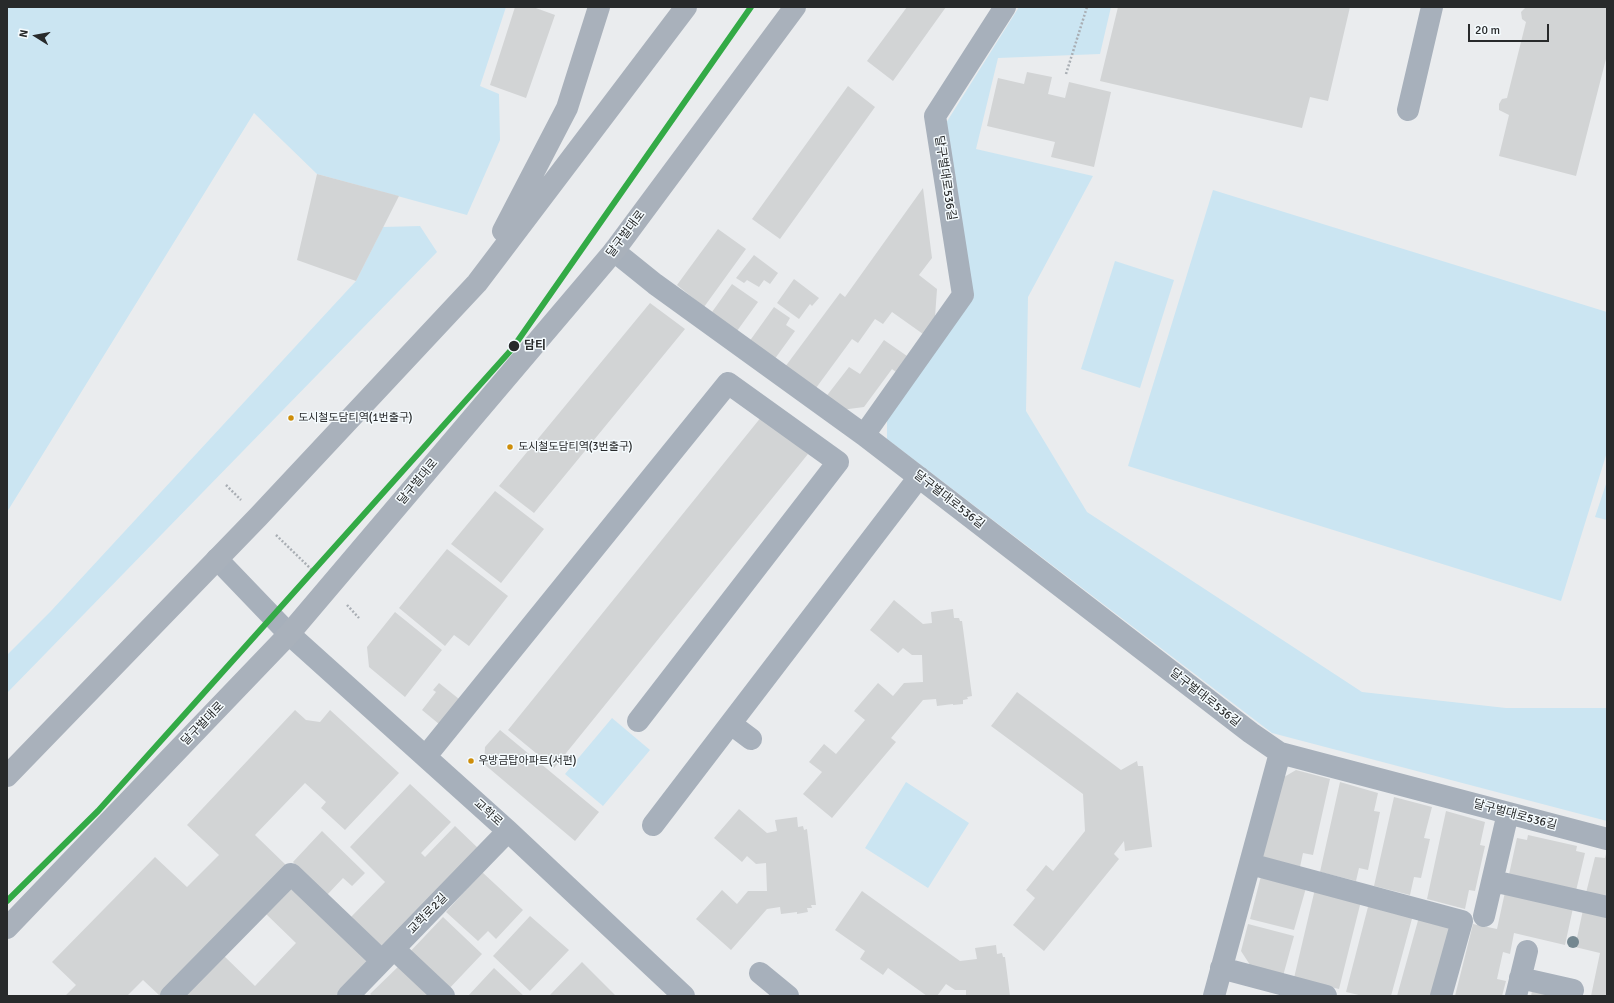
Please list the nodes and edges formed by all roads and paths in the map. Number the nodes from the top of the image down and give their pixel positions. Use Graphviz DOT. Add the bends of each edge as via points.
graph roads {
  1 [pos="599,7"];
  2 [pos="686,7"];
  3 [pos="795,7"];
  4 [pos="1005,7"];
  5 [pos="1087,7"];
  6 [pos="1432,7"];
  7 [pos="1066,74"];
  8 [pos="1408,110"];
  9 [pos="614,251"];
  10 [pos="477,284"];
  11 [pos="864,434"];
  12 [pos="919,477"];
  13 [pos="226,485"];
  14 [pos="258,517"];
  15 [pos="217,559"];
  16 [pos="329,588"];
  17 [pos="359,618"];
  18 [pos="289,634"];
  19 [pos="638,721"];
  20 [pos="731,724"];
  21 [pos="751,739"];
  22 [pos="1280,754"];
  23 [pos="426,756"];
  24 [pos="7,776"];
  25 [pos="1508,813"];
  26 [pos="653,825"];
  27 [pos="508,831"];
  28 [pos="1607,840"];
  29 [pos="1250,864"];
  30 [pos="1493,881"];
  31 [pos="1607,907"];
  32 [pos="1484,916"];
  33 [pos="7,928"];
  34 [pos="1526,951"];
  35 [pos="388,955"];
  36 [pos="1221,968"];
  37 [pos="760,973"];
  38 [pos="1518,987"];
  39 [pos="1573,990"];
  40 [pos="671,992"];
  41 [pos="171,996"];
  42 [pos="348,996"];
  43 [pos="444,996"];
  44 [pos="788,996"];
  45 [pos="1214,996"];
  46 [pos="1326,996"];
  47 [pos="1441,996"];
  1 -- 10 [label="main road" via="567,108"];
  2 -- 10 [label="main road"];
  3 -- 9 [label="main road, 달구벌대로"];
  4 -- 11 [label="street, 달구벌대로536길" via="935,116 962,295"];
  5 -- 7 [label="path"];
  6 -- 8 [label="street"];
  9 -- 11 [label="street, 달구벌대로536길" via="655,284"];
  9 -- 16 [label="main road, 달구벌대로"];
  10 -- 14 [label="main road"];
  11 -- 12 [label="street, 달구벌대로536길"];
  12 -- 20 [label="street"];
  12 -- 22 [label="street, 달구벌대로536길"];
  13 -- 14 [label="path"];
  14 -- 15 [label="main road"];
  14 -- 16 [label="path"];
  15 -- 18 [label="street, 교학로"];
  15 -- 24 [label="main road"];
  16 -- 17 [label="path"];
  16 -- 18 [label="main road, 달구벌대로"];
  18 -- 23 [label="street, 교학로"];
  18 -- 33 [label="main road, 달구벌대로"];
  19 -- 23 [label="street" via="838,462 728,382"];
  20 -- 21 [label="street"];
  20 -- 26 [label="street"];
  22 -- 25 [label="street, 달구벌대로536길"];
  22 -- 29 [label="street"];
  23 -- 27 [label="street, 교학로"];
  25 -- 28 [label="street, 달구벌대로536길"];
  25 -- 30 [label="street"];
  27 -- 35 [label="street, 교학로2길"];
  27 -- 40 [label="street, 교학로"];
  29 -- 36 [label="street"];
  29 -- 47 [label="street" via="1462,921"];
  30 -- 31 [label="street"];
  30 -- 32 [label="street"];
  34 -- 38 [label="street"];
  35 -- 41 [label="street" via="291,874"];
  35 -- 42 [label="street, 교학로2길"];
  35 -- 43 [label="street"];
  36 -- 45 [label="street"];
  36 -- 46 [label="street"];
  37 -- 44 [label="street"];
  38 -- 39 [label="street"];
}
